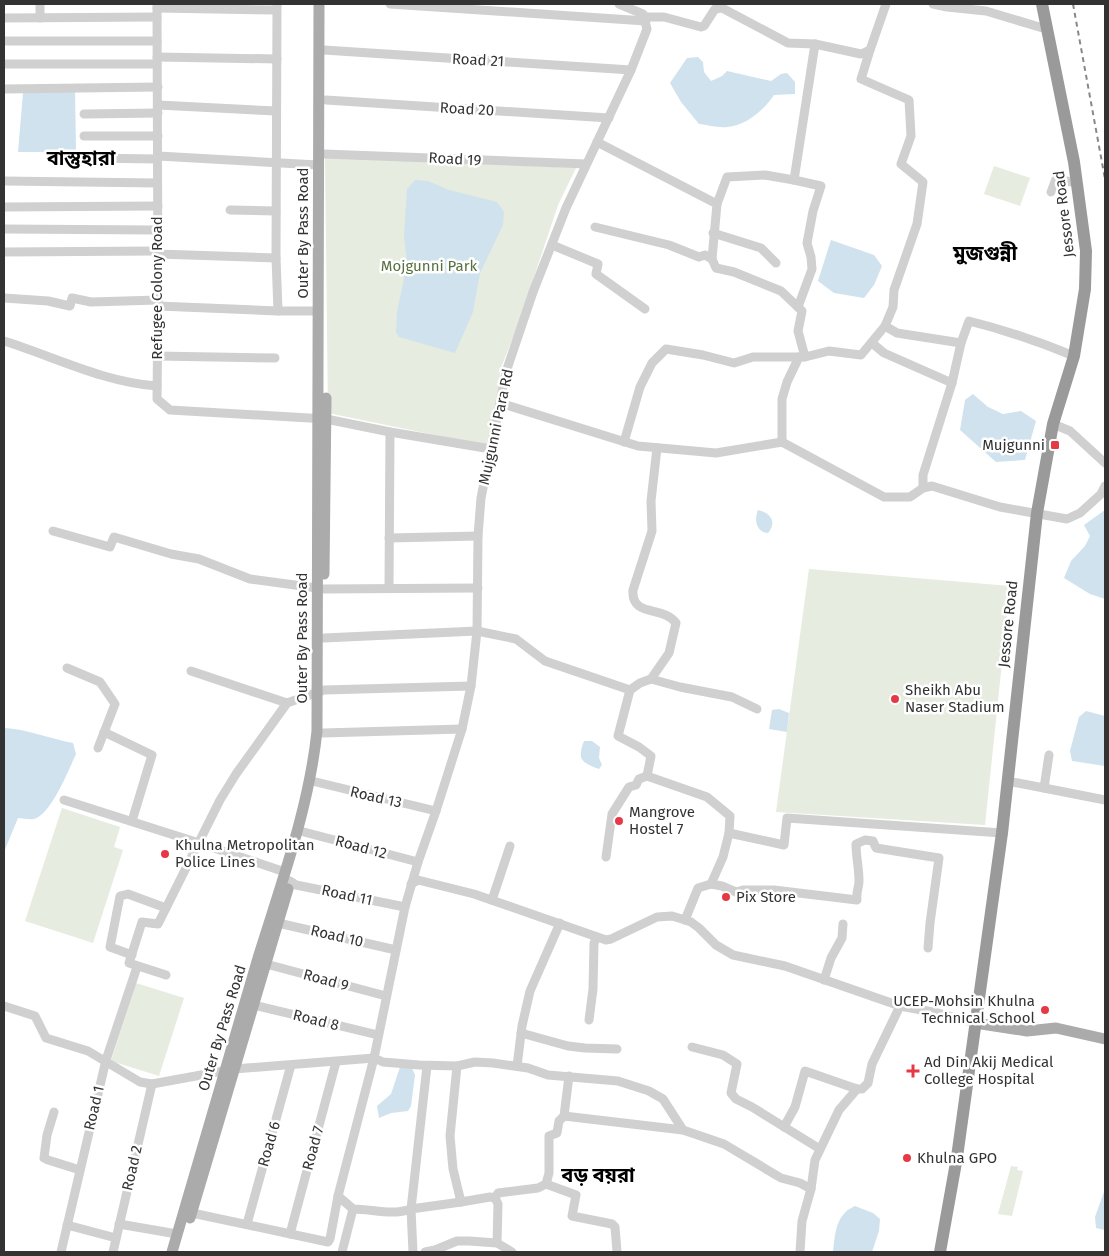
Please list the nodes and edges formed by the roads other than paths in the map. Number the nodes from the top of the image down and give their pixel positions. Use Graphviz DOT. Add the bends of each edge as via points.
graph roads {
  1 [pos="40,4"];
  2 [pos="319,4"];
  3 [pos="325,4"];
  4 [pos="390,4"];
  5 [pos="619,4"];
  6 [pos="886,4"];
  7 [pos="933,4"];
  8 [pos="1042,4"];
  9 [pos="276,7"];
  10 [pos="157,10"];
  11 [pos="4,18"];
  12 [pos="40,18"];
  13 [pos="645,19"];
  14 [pos="1046,29"];
  15 [pos="4,41"];
  16 [pos="157,41"];
  17 [pos="815,44"];
  18 [pos="324,50"];
  19 [pos="870,50"];
  20 [pos="277,59"];
  21 [pos="157,60"];
  22 [pos="4,64"];
  23 [pos="631,70"];
  24 [pos="158,87"];
  25 [pos="4,89"];
  26 [pos="326,100"];
  27 [pos="158,109"];
  28 [pos="276,111"];
  29 [pos="84,114"];
  30 [pos="609,118"];
  31 [pos="84,136"];
  32 [pos="158,136"];
  33 [pos="597,142"];
  34 [pos="324,154"];
  35 [pos="84,158"];
  36 [pos="158,158"];
  37 [pos="276,161"];
  38 [pos="586,164"];
  39 [pos="318,165"];
  40 [pos="794,180"];
  41 [pos="4,181"];
  42 [pos="157,183"];
  43 [pos="1077,183"];
  44 [pos="1051,192"];
  45 [pos="718,204"];
  46 [pos="158,206"];
  47 [pos="4,207"];
  48 [pos="230,210"];
  49 [pos="276,211"];
  50 [pos="595,227"];
  51 [pos="4,229"];
  52 [pos="157,230"];
  53 [pos="713,233"];
  54 [pos="552,245"];
  55 [pos="4,252"];
  56 [pos="158,253"];
  57 [pos="276,258"];
  58 [pos="712,260"];
  59 [pos="776,263"];
  60 [pos="4,298"];
  61 [pos="158,303"];
  62 [pos="798,307"];
  63 [pos="646,309"];
  64 [pos="278,311"];
  65 [pos="318,311"];
  66 [pos="885,326"];
  67 [pos="4,341"];
  68 [pos="872,343"];
  69 [pos="961,343"];
  70 [pos="157,356"];
  71 [pos="1074,356"];
  72 [pos="802,357"];
  73 [pos="275,358"];
  74 [pos="952,383"];
  75 [pos="157,386"];
  76 [pos="500,403"];
  77 [pos="322,418"];
  78 [pos="1053,424"];
  79 [pos="390,432"];
  80 [pos="624,442"];
  81 [pos="782,442"];
  82 [pos="657,448"];
  83 [pos="491,449"];
  84 [pos="1105,463"];
  85 [pos="1105,486"];
  86 [pos="923,488"];
  87 [pos="1037,513"];
  88 [pos="53,531"];
  89 [pos="478,536"];
  90 [pos="389,538"];
  91 [pos="389,588"];
  92 [pos="478,588"];
  93 [pos="320,589"];
  94 [pos="477,631"];
  95 [pos="324,638"];
  96 [pos="67,668"];
  97 [pos="191,671"];
  98 [pos="651,679"];
  99 [pos="471,686"];
  100 [pos="630,690"];
  101 [pos="320,691"];
  102 [pos="287,702"];
  103 [pos="757,709"];
  104 [pos="462,729"];
  105 [pos="104,732"];
  106 [pos="324,733"];
  107 [pos="98,748"];
  108 [pos="1049,755"];
  109 [pos="647,776"];
  110 [pos="1007,781"];
  111 [pos="316,782"];
  112 [pos="1044,788"];
  113 [pos="64,800"];
  114 [pos="1105,800"];
  115 [pos="436,811"];
  116 [pos="132,821"];
  117 [pos="304,832"];
  118 [pos="729,833"];
  119 [pos="1002,834"];
  120 [pos="199,842"];
  121 [pos="510,846"];
  122 [pos="606,857"];
  123 [pos="418,862"];
  124 [pos="288,877"];
  125 [pos="411,884"];
  126 [pos="711,884"];
  127 [pos="492,900"];
  128 [pos="405,907"];
  129 [pos="166,908"];
  130 [pos="685,920"];
  131 [pos="278,923"];
  132 [pos="560,923"];
  133 [pos="842,924"];
  134 [pos="597,937"];
  135 [pos="928,948"];
  136 [pos="396,950"];
  137 [pos="132,955"];
  138 [pos="266,964"];
  139 [pos="137,967"];
  140 [pos="166,976"];
  141 [pos="824,980"];
  142 [pos="386,996"];
  143 [pos="254,1005"];
  144 [pos="900,1006"];
  145 [pos="5,1009"];
  146 [pos="589,1020"];
  147 [pos="975,1024"];
  148 [pos="521,1033"];
  149 [pos="378,1035"];
  150 [pos="1105,1039"];
  151 [pos="692,1047"];
  152 [pos="617,1049"];
  153 [pos="374,1058"];
  154 [pos="106,1060"];
  155 [pos="336,1062"];
  156 [pos="291,1065"];
  157 [pos="427,1066"];
  158 [pos="457,1066"];
  159 [pos="518,1066"];
  160 [pos="229,1070"];
  161 [pos="569,1076"];
  162 [pos="152,1084"];
  163 [pos="857,1089"];
  164 [pos="54,1112"];
  165 [pos="564,1116"];
  166 [pos="784,1127"];
  167 [pos="683,1130"];
  168 [pos="820,1149"];
  169 [pos="80,1170"];
  170 [pos="546,1184"];
  171 [pos="811,1189"];
  172 [pos="338,1196"];
  173 [pos="495,1198"];
  174 [pos="461,1202"];
  175 [pos="353,1208"];
  176 [pos="411,1209"];
  177 [pos="192,1213"];
  178 [pos="119,1224"];
  179 [pos="246,1224"];
  180 [pos="67,1225"];
  181 [pos="177,1234"];
  182 [pos="290,1234"];
  183 [pos="116,1238"];
  184 [pos="497,1243"];
  185 [pos="61,1252"];
  186 [pos="113,1252"];
  187 [pos="172,1252"];
  188 [pos="179,1252"];
  189 [pos="342,1252"];
  190 [pos="413,1252"];
  191 [pos="425,1252"];
  192 [pos="512,1252"];
  193 [pos="617,1252"];
  194 [pos="800,1252"];
  195 [pos="940,1252"];
  1 -- 12 [label="street"];
  2 -- 39 [label="main road, Outer By Pass Road"];
  3 -- 18 [label="main road, Outer By Pass Road"];
  4 -- 13 [label="street"];
  5 -- 13 [label="street"];
  6 -- 19 [label="street"];
  7 -- 14 [label="street" via="986,11"];
  8 -- 14 [label="highway, Jessore Road"];
  9 -- 10 [label="street"];
  9 -- 20 [label="street"];
  10 -- 12 [label="street"];
  10 -- 16 [label="street, Refugee Colony Road"];
  11 -- 12 [label="street"];
  13 -- 17 [label="street" via="664,16 701,27 715,9 722,8 788,43"];
  13 -- 23 [label="street, Mujgunni Para Rd" via="647,30"];
  14 -- 43 [label="highway, Jessore Road"];
  15 -- 16 [label="street"];
  16 -- 21 [label="street, Refugee Colony Road"];
  17 -- 19 [label="street" via="861,54"];
  17 -- 40 [label="street"];
  18 -- 23 [label="street, Road 21"];
  18 -- 26 [label="main road, Outer By Pass Road"];
  19 -- 66 [label="street" via="861,79 909,100 911,136 901,164 923,182 917,224"];
  20 -- 21 [label="street"];
  20 -- 28 [label="street"];
  21 -- 22 [label="street"];
  21 -- 24 [label="street, Refugee Colony Road"];
  23 -- 30 [label="street, Mujgunni Para Rd"];
  24 -- 25 [label="street"];
  24 -- 27 [label="street, Refugee Colony Road"];
  26 -- 30 [label="street, Road 20"];
  26 -- 34 [label="main road, Outer By Pass Road"];
  27 -- 28 [label="street"];
  27 -- 29 [label="street"];
  27 -- 32 [label="street, Refugee Colony Road"];
  28 -- 37 [label="street"];
  30 -- 33 [label="street, Mujgunni Para Rd"];
  31 -- 32 [label="street"];
  32 -- 36 [label="street, Refugee Colony Road"];
  33 -- 38 [label="street, Mujgunni Para Rd"];
  33 -- 45 [label="street"];
  34 -- 38 [label="street, Road 19"];
  34 -- 77 [label="main road, Outer By Pass Road"];
  35 -- 36 [label="street"];
  36 -- 37 [label="street"];
  36 -- 42 [label="street, Refugee Colony Road"];
  37 -- 39 [label="street"];
  37 -- 49 [label="street"];
  38 -- 54 [label="street, Mujgunni Para Rd"];
  39 -- 65 [label="main road, Outer By Pass Road"];
  40 -- 45 [label="street" via="765,175 727,177"];
  40 -- 62 [label="street" via="821,186 807,244 812,269"];
  41 -- 42 [label="street"];
  42 -- 46 [label="street, Refugee Colony Road"];
  43 -- 44 [label="street" via="1056,180"];
  43 -- 71 [label="highway, Jessore Road" via="1086,251 1085,289"];
  45 -- 53 [label="street"];
  46 -- 47 [label="street"];
  46 -- 52 [label="street, Refugee Colony Road"];
  48 -- 49 [label="street"];
  49 -- 57 [label="street"];
  50 -- 58 [label="street" via="669,245 699,257 705,255"];
  51 -- 52 [label="street"];
  52 -- 56 [label="street, Refugee Colony Road"];
  53 -- 58 [label="street"];
  53 -- 59 [label="street" via="761,248"];
  54 -- 63 [label="street" via="598,264 596,274"];
  54 -- 76 [label="street, Mujgunni Para Rd" via="513,351"];
  55 -- 56 [label="street"];
  56 -- 57 [label="street"];
  56 -- 61 [label="street, Refugee Colony Road"];
  57 -- 64 [label="street"];
  58 -- 62 [label="street" via="716,268 781,291"];
  60 -- 61 [label="street" via="70,306 72,298 91,302"];
  61 -- 64 [label="street"];
  61 -- 70 [label="street, Refugee Colony Road"];
  62 -- 72 [label="street" via="802,311 798,330"];
  64 -- 65 [label="street"];
  65 -- 77 [label="main road, Outer By Pass Road"];
  66 -- 68 [label="street"];
  66 -- 69 [label="street" via="897,333"];
  67 -- 75 [label="street" via="121,381"];
  68 -- 72 [label="street" via="861,355 829,350"];
  68 -- 74 [label="street" via="884,353"];
  69 -- 71 [label="street" via="969,321 1035,340"];
  69 -- 74 [label="street"];
  70 -- 73 [label="street"];
  70 -- 75 [label="street, Refugee Colony Road"];
  71 -- 78 [label="highway, Jessore Road"];
  72 -- 80 [label="street" via="753,357 734,363 666,349 652,364 640,387"];
  72 -- 81 [label="street" via="787,382 782,400"];
  74 -- 86 [label="street" via="923,475"];
  75 -- 77 [label="street, Refugee Colony Road" via="157,399 170,410"];
  76 -- 80 [label="street"];
  76 -- 83 [label="street, Mujgunni Para Rd"];
  77 -- 79 [label="street, Refugee Colony Road"];
  77 -- 93 [label="main road, Outer By Pass Road"];
  78 -- 84 [label="street" via="1070,431"];
  78 -- 87 [label="highway, Jessore Road"];
  79 -- 83 [label="street, Refugee Colony Road"];
  79 -- 90 [label="street"];
  80 -- 82 [label="street"];
  81 -- 82 [label="street" via="716,453"];
  81 -- 86 [label="street" via="884,497 910,497"];
  82 -- 98 [label="street" via="651,502 652,531 633,598 641,608 665,614 676,623 669,653"];
  83 -- 89 [label="street, Mujgunni Para Rd" via="481,498"];
  85 -- 87 [label="street" via="1101,494 1080,513 1067,519"];
  86 -- 87 [label="street" via="932,486 1000,507"];
  87 -- 110 [label="highway, Jessore Road"];
  88 -- 93 [label="street" via="110,547 114,537 199,559 250,579"];
  89 -- 90 [label="street"];
  89 -- 92 [label="street, Mujgunni Para Rd"];
  90 -- 91 [label="street"];
  91 -- 92 [label="street"];
  91 -- 93 [label="street"];
  92 -- 94 [label="street, Mujgunni Para Rd"];
  93 -- 95 [label="main road, Outer By Pass Road"];
  93 -- 101 [label="main road, Outer By Pass Road"];
  94 -- 95 [label="street"];
  94 -- 99 [label="street, Mujgunni Para Rd"];
  94 -- 100 [label="street" via="516,639 545,661"];
  95 -- 101 [label="main road, Outer By Pass Road"];
  96 -- 105 [label="street" via="100,682 115,704"];
  97 -- 102 [label="street"];
  98 -- 100 [label="street"];
  98 -- 103 [label="street" via="732,697"];
  99 -- 101 [label="street"];
  99 -- 104 [label="street, Mujgunni Para Rd"];
  100 -- 109 [label="street" via="618,736 651,756"];
  101 -- 102 [label="street"];
  101 -- 106 [label="main road, Outer By Pass Road"];
  101 -- 124 [label="main road, Outer By Pass Road" via="314,757"];
  102 -- 120 [label="street" via="236,774"];
  104 -- 106 [label="street"];
  104 -- 115 [label="street, Mujgunni Para Rd"];
  105 -- 107 [label="street"];
  105 -- 116 [label="street" via="152,755"];
  106 -- 111 [label="main road, Outer By Pass Road"];
  108 -- 112 [label="street"];
  109 -- 118 [label="street" via="707,797 730,816"];
  109 -- 122 [label="street" via="629,787 612,814"];
  110 -- 112 [label="street"];
  110 -- 119 [label="highway, Jessore Road"];
  111 -- 115 [label="street, Road 13"];
  111 -- 117 [label="main road, Outer By Pass Road"];
  112 -- 114 [label="street"];
  113 -- 116 [label="street, Road 11"];
  115 -- 123 [label="street, Mujgunni Para Rd"];
  116 -- 120 [label="street, Road 11"];
  117 -- 123 [label="street, Road 12"];
  117 -- 124 [label="main road, Outer By Pass Road"];
  118 -- 119 [label="street" via="784,845 787,818"];
  118 -- 126 [label="street"];
  119 -- 147 [label="highway, Jessore Road"];
  120 -- 124 [label="street, Road 11"];
  120 -- 129 [label="street"];
  121 -- 127 [label="street"];
  123 -- 125 [label="street, Mujgunni Para Rd"];
  124 -- 128 [label="street, Road 11" via="296,885"];
  124 -- 131 [label="main road, Outer By Pass Road"];
  124 -- 160 [label="main road, Outer By Pass Road"];
  125 -- 127 [label="street" via="418,880"];
  125 -- 128 [label="street, Mujgunni Para Rd"];
  126 -- 130 [label="street" via="698,888"];
  126 -- 135 [label="street" via="736,892 774,890 857,900 859,865 856,844 873,841 876,848 935,856 939,858"];
  127 -- 132 [label="street"];
  128 -- 136 [label="street, Mujgunni Para Rd"];
  129 -- 137 [label="street" via="158,924 142,922"];
  129 -- 137 [label="street" via="128,894 120,896 110,947"];
  130 -- 134 [label="street" via="664,916 646,921 611,939"];
  130 -- 141 [label="street" via="733,955 785,966"];
  131 -- 136 [label="street, Road 10"];
  131 -- 138 [label="main road, Outer By Pass Road"];
  132 -- 134 [label="street"];
  132 -- 148 [label="street" via="530,991"];
  133 -- 141 [label="street" via="842,938"];
  134 -- 146 [label="street"];
  136 -- 142 [label="street, Mujgunni Para Rd"];
  137 -- 139 [label="street" via="129,963"];
  138 -- 142 [label="street, Road 9"];
  138 -- 143 [label="main road, Outer By Pass Road"];
  139 -- 140 [label="street"];
  139 -- 154 [label="street, Road 1"];
  141 -- 144 [label="street"];
  142 -- 149 [label="street, Mujgunni Para Rd"];
  143 -- 149 [label="street, Road 8"];
  143 -- 160 [label="main road, Outer By Pass Road"];
  144 -- 147 [label="street"];
  144 -- 163 [label="street" via="872,1064 868,1083"];
  145 -- 154 [label="street" via="35,1016 46,1038"];
  147 -- 150 [label="main road" via="1027,1031 1056,1028"];
  147 -- 195 [label="highway, Jessore Road" via="958,1152"];
  148 -- 152 [label="street" via="568,1046"];
  148 -- 159 [label="street"];
  149 -- 153 [label="street, Mujgunni Para Rd"];
  151 -- 166 [label="street" via="723,1055 737,1064 731,1093"];
  153 -- 155 [label="street"];
  153 -- 157 [label="street" via="383,1062"];
  153 -- 172 [label="street, Mujgunni Para Rd"];
  154 -- 162 [label="street" via="140,1082"];
  154 -- 169 [label="street, Road 1"];
  155 -- 156 [label="street"];
  155 -- 182 [label="street, Road 7"];
  156 -- 160 [label="street"];
  156 -- 179 [label="street, Road 6"];
  157 -- 158 [label="street"];
  157 -- 176 [label="street"];
  158 -- 159 [label="street" via="475,1062"];
  158 -- 174 [label="street" via="450,1136"];
  159 -- 161 [label="street" via="548,1075"];
  160 -- 162 [label="street"];
  160 -- 177 [label="main road, Outer By Pass Road"];
  160 -- 181 [label="main road, Outer By Pass Road"];
  161 -- 165 [label="street"];
  161 -- 167 [label="street" via="618,1081 648,1091 663,1099"];
  162 -- 178 [label="street, Road 2"];
  163 -- 166 [label="street" via="805,1071 795,1107"];
  163 -- 168 [label="street" via="839,1110"];
  164 -- 169 [label="street" via="44,1158"];
  165 -- 167 [label="street"];
  165 -- 170 [label="street" via="559,1121 557,1133 549,1136"];
  166 -- 168 [label="street"];
  167 -- 171 [label="street" via="724,1144 781,1178"];
  168 -- 171 [label="street"];
  169 -- 180 [label="street, Road 1"];
  170 -- 173 [label="street" via="498,1194"];
  170 -- 193 [label="street" via="576,1195 572,1216 612,1224"];
  171 -- 194 [label="street" via="802,1221"];
  172 -- 175 [label="street"];
  172 -- 182 [label="street, Mujgunni Para Rd" via="328,1242"];
  173 -- 174 [label="street"];
  173 -- 184 [label="street" via="498,1204"];
  174 -- 176 [label="street"];
  175 -- 176 [label="street" via="386,1212"];
  175 -- 189 [label="street"];
  176 -- 190 [label="street"];
  177 -- 179 [label="street"];
  177 -- 188 [label="main road, Outer By Pass Road"];
  178 -- 181 [label="street"];
  178 -- 183 [label="street, Road 2"];
  179 -- 182 [label="street"];
  180 -- 183 [label="street"];
  180 -- 185 [label="street, Road 1"];
  181 -- 187 [label="main road, Outer By Pass Road"];
  183 -- 186 [label="street, Road 2"];
  184 -- 191 [label="street" via="457,1242"];
  184 -- 192 [label="street"];
}
